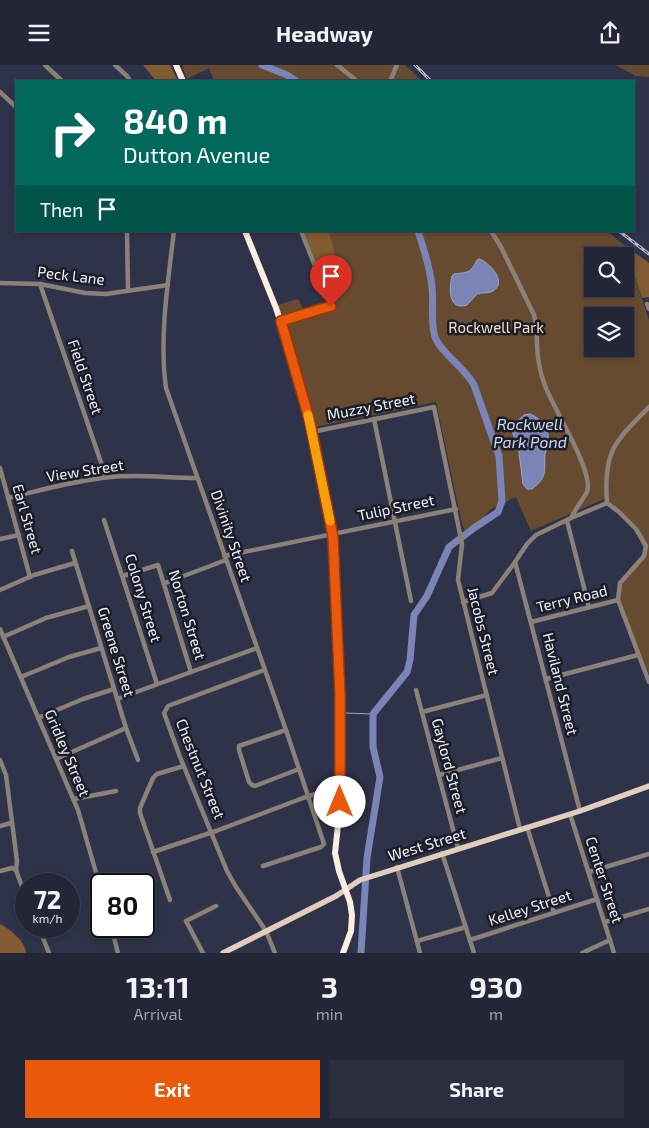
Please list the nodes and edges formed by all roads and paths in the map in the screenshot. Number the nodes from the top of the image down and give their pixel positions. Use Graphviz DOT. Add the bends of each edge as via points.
graph roads {
  1 [pos="45,65"];
  2 [pos="115,65"];
  3 [pos="176,65"];
  4 [pos="337,65"];
  5 [pos="397,65"];
  6 [pos="61,80"];
  7 [pos="129,80"];
  8 [pos="183,80"];
  9 [pos="356,80"];
  10 [pos="390,80"];
  11 [pos="0,92"];
  12 [pos="15,106"];
  13 [pos="127,232"];
  14 [pos="174,232"];
  15 [pos="245,232"];
  16 [pos="301,232"];
  17 [pos="492,232"];
  18 [pos="0,283"];
  19 [pos="40,284"];
  20 [pos="168,285"];
  21 [pos="128,291"];
  22 [pos="281,321"];
  23 [pos="434,407"];
  24 [pos="649,407"];
  25 [pos="374,419"];
  26 [pos="312,432"];
  27 [pos="0,468"];
  28 [pos="106,477"];
  29 [pos="197,478"];
  30 [pos="2,481"];
  31 [pos="8,498"];
  32 [pos="607,503"];
  33 [pos="456,509"];
  34 [pos="569,519"];
  35 [pos="104,520"];
  36 [pos="395,521"];
  37 [pos="333,534"];
  38 [pos="18,535"];
  39 [pos="0,539"];
  40 [pos="72,551"];
  41 [pos="225,558"];
  42 [pos="75,563"];
  43 [pos="515,563"];
  44 [pos="123,576"];
  45 [pos="30,577"];
  46 [pos="164,583"];
  47 [pos="0,590"];
  48 [pos="618,600"];
  49 [pos="410,601"];
  50 [pos="463,602"];
  51 [pos="89,605"];
  52 [pos="589,607"];
  53 [pos="531,622"];
  54 [pos="0,629"];
  55 [pos="3,637"];
  56 [pos="101,648"];
  57 [pos="256,648"];
  58 [pos="638,655"];
  59 [pos="264,670"];
  60 [pos="191,671"];
  61 [pos="21,677"];
  62 [pos="546,679"];
  63 [pos="649,682"];
  64 [pos="156,684"];
  65 [pos="114,689"];
  66 [pos="416,690"];
  67 [pos="487,695"];
  68 [pos="117,699"];
  69 [pos="422,712"];
  70 [pos="38,718"];
  71 [pos="126,728"];
  72 [pos="286,730"];
  73 [pos="502,758"];
  74 [pos="56,759"];
  75 [pos="0,760"];
  76 [pos="138,760"];
  77 [pos="184,766"];
  78 [pos="2,769"];
  79 [pos="299,769"];
  80 [pos="439,775"];
  81 [pos="649,786"];
  82 [pos="340,790"];
  83 [pos="116,791"];
  84 [pos="308,796"];
  85 [pos="74,799"];
  86 [pos="580,811"];
  87 [pos="570,814"];
  88 [pos="11,823"];
  89 [pos="0,826"];
  90 [pos="527,827"];
  91 [pos="520,829"];
  92 [pos="212,832"];
  93 [pos="458,848"];
  94 [pos="153,852"];
  95 [pos="442,853"];
  96 [pos="649,854"];
  97 [pos="263,867"];
  98 [pos="397,867"];
  99 [pos="16,870"];
  100 [pos="0,871"];
  101 [pos="588,872"];
  102 [pos="17,873"];
  103 [pos="96,873"];
  104 [pos="346,889"];
  105 [pos="597,899"];
  106 [pos="170,900"];
  107 [pos="216,906"];
  108 [pos="649,909"];
  109 [pos="554,913"];
  110 [pos="605,922"];
  111 [pos="466,927"];
  112 [pos="266,931"];
  113 [pos="43,938"];
  114 [pos="114,938"];
  115 [pos="470,940"];
  116 [pos="610,940"];
  117 [pos="417,941"];
  118 [pos="49,953"];
  119 [pos="118,953"];
  120 [pos="203,953"];
  121 [pos="223,953"];
  122 [pos="275,953"];
  123 [pos="343,953"];
  124 [pos="420,953"];
  125 [pos="474,953"];
  126 [pos="582,953"];
  127 [pos="614,953"];
  1 -- 6 [label="street"];
  2 -- 7 [label="street"];
  3 -- 8 [label="highway"];
  4 -- 9 [label="street"];
  5 -- 10 [label="street"];
  11 -- 12 [label="street"];
  13 -- 21 [label="street"];
  14 -- 20 [label="street, Divinity Street"];
  15 -- 22 [label="highway"];
  16 -- 22 [label="street" via="331,306"];
  17 -- 34 [label="street" via="534,315 538,359 545,385 586,472 587,491"];
  18 -- 19 [label="street, Peck Lane"];
  19 -- 21 [label="street, Peck Lane" via="85,293"];
  19 -- 28 [label="street, Field Street"];
  20 -- 21 [label="street, Peck Lane"];
  20 -- 29 [label="street, Divinity Street" via="166,389"];
  22 -- 26 [label="highway"];
  23 -- 25 [label="street, Muzzy Street"];
  23 -- 33 [label="street, Jacobs Street"];
  24 -- 32 [label="street" via="622,433 612,449 607,469"];
  25 -- 26 [label="street, Muzzy Street"];
  25 -- 36 [label="street"];
  26 -- 37 [label="highway"];
  27 -- 30 [label="street, Earl Street"];
  28 -- 29 [label="street, View Street"];
  28 -- 31 [label="street, View Street"];
  29 -- 41 [label="street, Divinity Street"];
  30 -- 31 [label="street, Earl Street"];
  31 -- 38 [label="street, Earl Street"];
  32 -- 34 [label="street"];
  32 -- 48 [label="street" via="636,529 646,546 642,559 623,577"];
  33 -- 36 [label="street, Tulip Street"];
  33 -- 50 [label="street, Jacobs Street" via="462,544 458,580"];
  34 -- 43 [label="street" via="536,535"];
  34 -- 52 [label="street"];
  35 -- 44 [label="street, Colony Street"];
  36 -- 37 [label="street, Tulip Street"];
  36 -- 49 [label="street"];
  37 -- 41 [label="street, Tulip Street"];
  37 -- 82 [label="highway" via="340,695"];
  38 -- 39 [label="street"];
  38 -- 45 [label="street, Earl Street"];
  40 -- 42 [label="street, Greene Street"];
  41 -- 46 [label="street, Tulip Street"];
  41 -- 57 [label="street, Divinity Street"];
  42 -- 45 [label="street"];
  42 -- 51 [label="street, Greene Street"];
  43 -- 50 [label="street" via="492,593"];
  43 -- 53 [label="street, Haviland Street"];
  44 -- 46 [label="street, Norton Street" via="158,565"];
  44 -- 64 [label="street, Colony Street"];
  45 -- 47 [label="street"];
  46 -- 60 [label="street, Norton Street"];
  48 -- 52 [label="street, Terry Road"];
  48 -- 58 [label="street"];
  50 -- 67 [label="street, Jacobs Street"];
  51 -- 55 [label="street" via="46,618"];
  51 -- 56 [label="street, Greene Street"];
  52 -- 53 [label="street, Terry Road"];
  53 -- 62 [label="street, Haviland Street"];
  54 -- 55 [label="street, Gridley Street"];
  55 -- 61 [label="street, Gridley Street"];
  56 -- 61 [label="street"];
  56 -- 65 [label="street, Greene Street"];
  57 -- 59 [label="street, Divinity Street"];
  57 -- 60 [label="street"];
  58 -- 62 [label="street"];
  58 -- 63 [label="street"];
  59 -- 72 [label="street, Divinity Street"];
  59 -- 77 [label="street, Chestnut Street" via="165,710"];
  60 -- 64 [label="street"];
  61 -- 70 [label="street, Gridley Street"];
  62 -- 86 [label="street, Haviland Street"];
  64 -- 68 [label="street"];
  65 -- 68 [label="street, Greene Street"];
  65 -- 70 [label="street"];
  66 -- 69 [label="street, Gaylord Street"];
  67 -- 69 [label="street"];
  67 -- 73 [label="street, Jacobs Street"];
  68 -- 71 [label="street, Greene Street"];
  69 -- 80 [label="street, Gaylord Street"];
  70 -- 74 [label="street, Gridley Street"];
  71 -- 74 [label="street"];
  71 -- 76 [label="street, Greene Street"];
  72 -- 79 [label="street, Divinity Street"];
  72 -- 79 [label="street" via="239,746 249,782 255,786"];
  73 -- 80 [label="street"];
  73 -- 91 [label="street, Jacobs Street"];
  74 -- 85 [label="street, Gridley Street"];
  75 -- 78 [label="street"];
  77 -- 92 [label="street, Chestnut Street"];
  77 -- 94 [label="street" via="156,774 140,808"];
  78 -- 88 [label="street"];
  79 -- 84 [label="street, Divinity Street"];
  80 -- 93 [label="street, Gaylord Street"];
  81 -- 86 [label="main road, West Street"];
  82 -- 84 [label="street"];
  82 -- 104 [label="highway" via="336,855"];
  83 -- 85 [label="street"];
  84 -- 92 [label="street"];
  84 -- 97 [label="street, Divinity Street" via="323,841 322,847"];
  85 -- 103 [label="street, Gridley Street"];
  86 -- 87 [label="main road, West Street"];
  87 -- 90 [label="main road, West Street"];
  87 -- 101 [label="street, Center Street"];
  88 -- 89 [label="street"];
  88 -- 99 [label="street"];
  90 -- 91 [label="main road, West Street"];
  90 -- 109 [label="street"];
  91 -- 93 [label="main road, West Street"];
  92 -- 94 [label="street"];
  92 -- 112 [label="street, Chestnut Street" via="227,871"];
  93 -- 95 [label="main road, West Street"];
  94 -- 106 [label="street"];
  95 -- 98 [label="main road, West Street"];
  95 -- 111 [label="street"];
  96 -- 101 [label="street"];
  98 -- 104 [label="main road, West Street" via="361,879"];
  98 -- 117 [label="street"];
  99 -- 100 [label="street"];
  99 -- 102 [label="street"];
  101 -- 105 [label="street, Center Street"];
  104 -- 112 [label="main road, West Street"];
  104 -- 123 [label="highway" via="352,920"];
  105 -- 109 [label="street, Kelley Street"];
  105 -- 110 [label="street, Center Street"];
  107 -- 120 [label="street" via="186,921"];
  108 -- 110 [label="street"];
  109 -- 115 [label="street, Kelley Street"];
  110 -- 116 [label="street, Center Street"];
  111 -- 115 [label="street"];
  111 -- 117 [label="street"];
  112 -- 121 [label="main road, West Street"];
  112 -- 122 [label="street, Chestnut Street"];
  113 -- 118 [label="street"];
  114 -- 119 [label="street"];
  115 -- 125 [label="street"];
  116 -- 126 [label="street"];
  116 -- 127 [label="street, Center Street"];
  117 -- 124 [label="street"];
}
